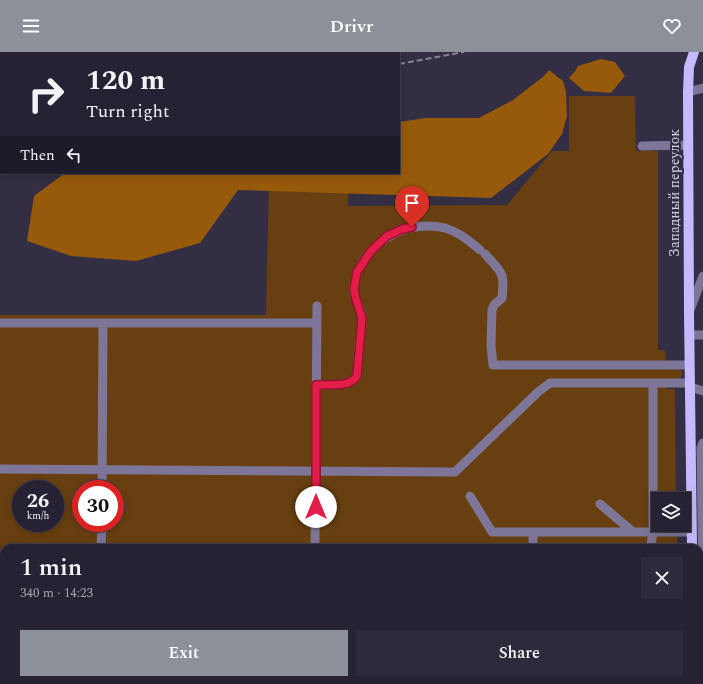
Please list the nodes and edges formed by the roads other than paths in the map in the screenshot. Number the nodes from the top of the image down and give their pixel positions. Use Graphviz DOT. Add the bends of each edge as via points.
graph roads {
  1 [pos="694,52"];
  2 [pos="703,88"];
  3 [pos="688,92"];
  4 [pos="688,145"];
  5 [pos="642,146"];
  6 [pos="702,280"];
  7 [pos="317,306"];
  8 [pos="689,313"];
  9 [pos="0,322"];
  10 [pos="103,323"];
  11 [pos="317,323"];
  12 [pos="689,335"];
  13 [pos="703,335"];
  14 [pos="689,365"];
  15 [pos="653,383"];
  16 [pos="316,385"];
  17 [pos="690,385"];
  18 [pos="703,391"];
  19 [pos="703,443"];
  20 [pos="0,469"];
  21 [pos="102,469"];
  22 [pos="316,471"];
  23 [pos="102,480"];
  24 [pos="653,492"];
  25 [pos="691,492"];
  26 [pos="470,496"];
  27 [pos="600,504"];
  28 [pos="102,532"];
  29 [pos="533,532"];
  30 [pos="633,532"];
  31 [pos="651,532"];
  32 [pos="653,532"];
  33 [pos="691,532"];
  34 [pos="102,544"];
  35 [pos="316,544"];
  36 [pos="533,544"];
  37 [pos="652,544"];
  38 [pos="692,544"];
  39 [pos="703,544"];
  40 [pos="703,578"];
  41 [pos="703,591"];
  1 -- 3 [label="main road, Западный переулок" via="689,67"];
  2 -- 3 [label="street"];
  3 -- 4 [label="main road, Западный переулок"];
  4 -- 5 [label="street"];
  4 -- 8 [label="main road, Западный переулок"];
  6 -- 8 [label="street"];
  7 -- 11 [label="street"];
  8 -- 12 [label="main road, Западный переулок"];
  9 -- 10 [label="street"];
  10 -- 11 [label="street"];
  10 -- 21 [label="street"];
  11 -- 16 [label="street"];
  12 -- 13 [label="street"];
  12 -- 14 [label="main road, Западный переулок"];
  14 -- 16 [label="street" via="493,365 492,310 502,298 502,272 462,236 445,228 422,226 403,229 387,236 371,251 357,272 354,289 362,318 357,376 352,383"];
  14 -- 17 [label="main road, Западный переулок"];
  15 -- 17 [label="street"];
  15 -- 22 [label="street" via="550,383 455,472"];
  15 -- 24 [label="street"];
  16 -- 22 [label="street"];
  17 -- 18 [label="street"];
  17 -- 25 [label="main road, Западный переулок"];
  19 -- 39 [label="street"];
  20 -- 21 [label="street"];
  21 -- 22 [label="street"];
  21 -- 23 [label="street"];
  22 -- 35 [label="street"];
  26 -- 29 [label="street" via="492,532"];
  27 -- 30 [label="street"];
  28 -- 34 [label="street"];
  29 -- 30 [label="street"];
  29 -- 36 [label="street"];
  30 -- 31 [label="street"];
  32 -- 37 [label="street"];
  33 -- 38 [label="main road, Западный переулок"];
  40 -- 41 [label="street"];
}
